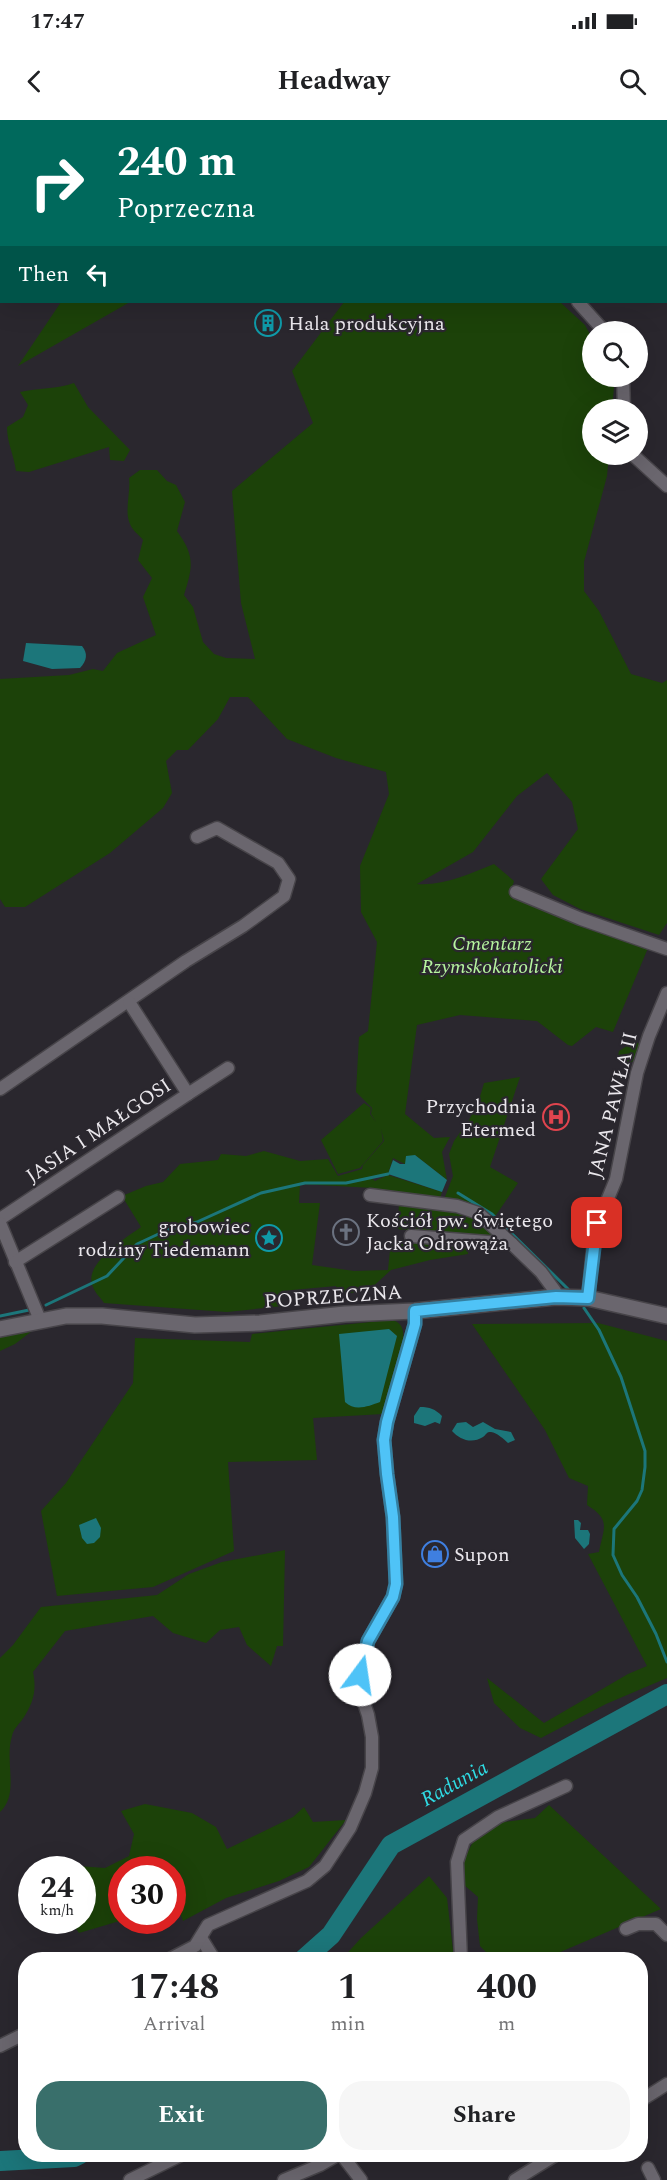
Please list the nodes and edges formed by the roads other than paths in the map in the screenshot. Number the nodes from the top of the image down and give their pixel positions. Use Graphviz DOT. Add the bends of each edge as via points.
graph roads {
  1 [pos="579,303"];
  2 [pos="595,321"];
  3 [pos="644,465"];
  4 [pos="667,486"];
  5 [pos="197,837"];
  6 [pos="516,892"];
  7 [pos="667,949"];
  8 [pos="667,993"];
  9 [pos="129,1002"];
  10 [pos="228,1068"];
  11 [pos="0,1089"];
  12 [pos="188,1094"];
  13 [pos="370,1195"];
  14 [pos="118,1197"];
  15 [pos="0,1221"];
  16 [pos="411,1236"];
  17 [pos="512,1244"];
  18 [pos="15,1262"];
  19 [pos="556,1297"];
  20 [pos="588,1298"];
  21 [pos="415,1311"];
  22 [pos="667,1316"];
  23 [pos="40,1320"];
  24 [pos="0,1329"];
  25 [pos="566,1786"];
  26 [pos="626,1929"];
  27 [pos="667,1935"];
  28 [pos="201,1938"];
  29 [pos="183,1952"];
  30 [pos="210,1952"];
  31 [pos="461,1952"];
  32 [pos="18,2037"];
  33 [pos="0,2046"];
  34 [pos="667,2084"];
  35 [pos="648,2096"];
  36 [pos="167,2162"];
  37 [pos="325,2162"];
  38 [pos="346,2162"];
  39 [pos="543,2162"];
  40 [pos="648,2168"];
  41 [pos="130,2180"];
  42 [pos="284,2180"];
  43 [pos="361,2180"];
  44 [pos="515,2180"];
  45 [pos="654,2180"];
  1 -- 2 [label="street"];
  3 -- 4 [label="street"];
  5 -- 9 [label="street" via="217,828 278,863 288,879 284,896"];
  6 -- 7 [label="street"];
  8 -- 20 [label="street, JANA PAWŁA II" via="640,1062 615,1179 595,1230"];
  9 -- 11 [label="street"];
  9 -- 12 [label="street, JASIA I MAŁGOSI"];
  10 -- 12 [label="street"];
  12 -- 15 [label="street, JASIA I MAŁGOSI"];
  13 -- 17 [label="street" via="457,1206 478,1213"];
  14 -- 18 [label="street"];
  15 -- 18 [label="street, JASIA I MAŁGOSI"];
  16 -- 17 [label="street"];
  17 -- 19 [label="street" via="541,1272"];
  18 -- 23 [label="street, JASIA I MAŁGOSI"];
  19 -- 20 [label="street, POPRZECZNA"];
  19 -- 21 [label="street, POPRZECZNA"];
  20 -- 22 [label="street, POPRZECZNA"];
  21 -- 23 [label="street, POPRZECZNA" via="195,1325 102,1316"];
  21 -- 28 [label="street" via="415,1324 384,1440 396,1584 393,1597 368,1641 360,1675 372,1737 372,1768 365,1793 350,1828 325,1866 308,1881 208,1924"];
  23 -- 24 [label="street, POPRZECZNA"];
  25 -- 31 [label="street" via="498,1817 464,1840 457,1862"];
  26 -- 27 [label="street" via="656,1924"];
  28 -- 29 [label="street"];
  28 -- 30 [label="street"];
  32 -- 33 [label="street"];
  34 -- 35 [label="street"];
  36 -- 41 [label="street"];
  37 -- 42 [label="street"];
  38 -- 43 [label="street"];
  39 -- 44 [label="street"];
  40 -- 45 [label="street"];
}
